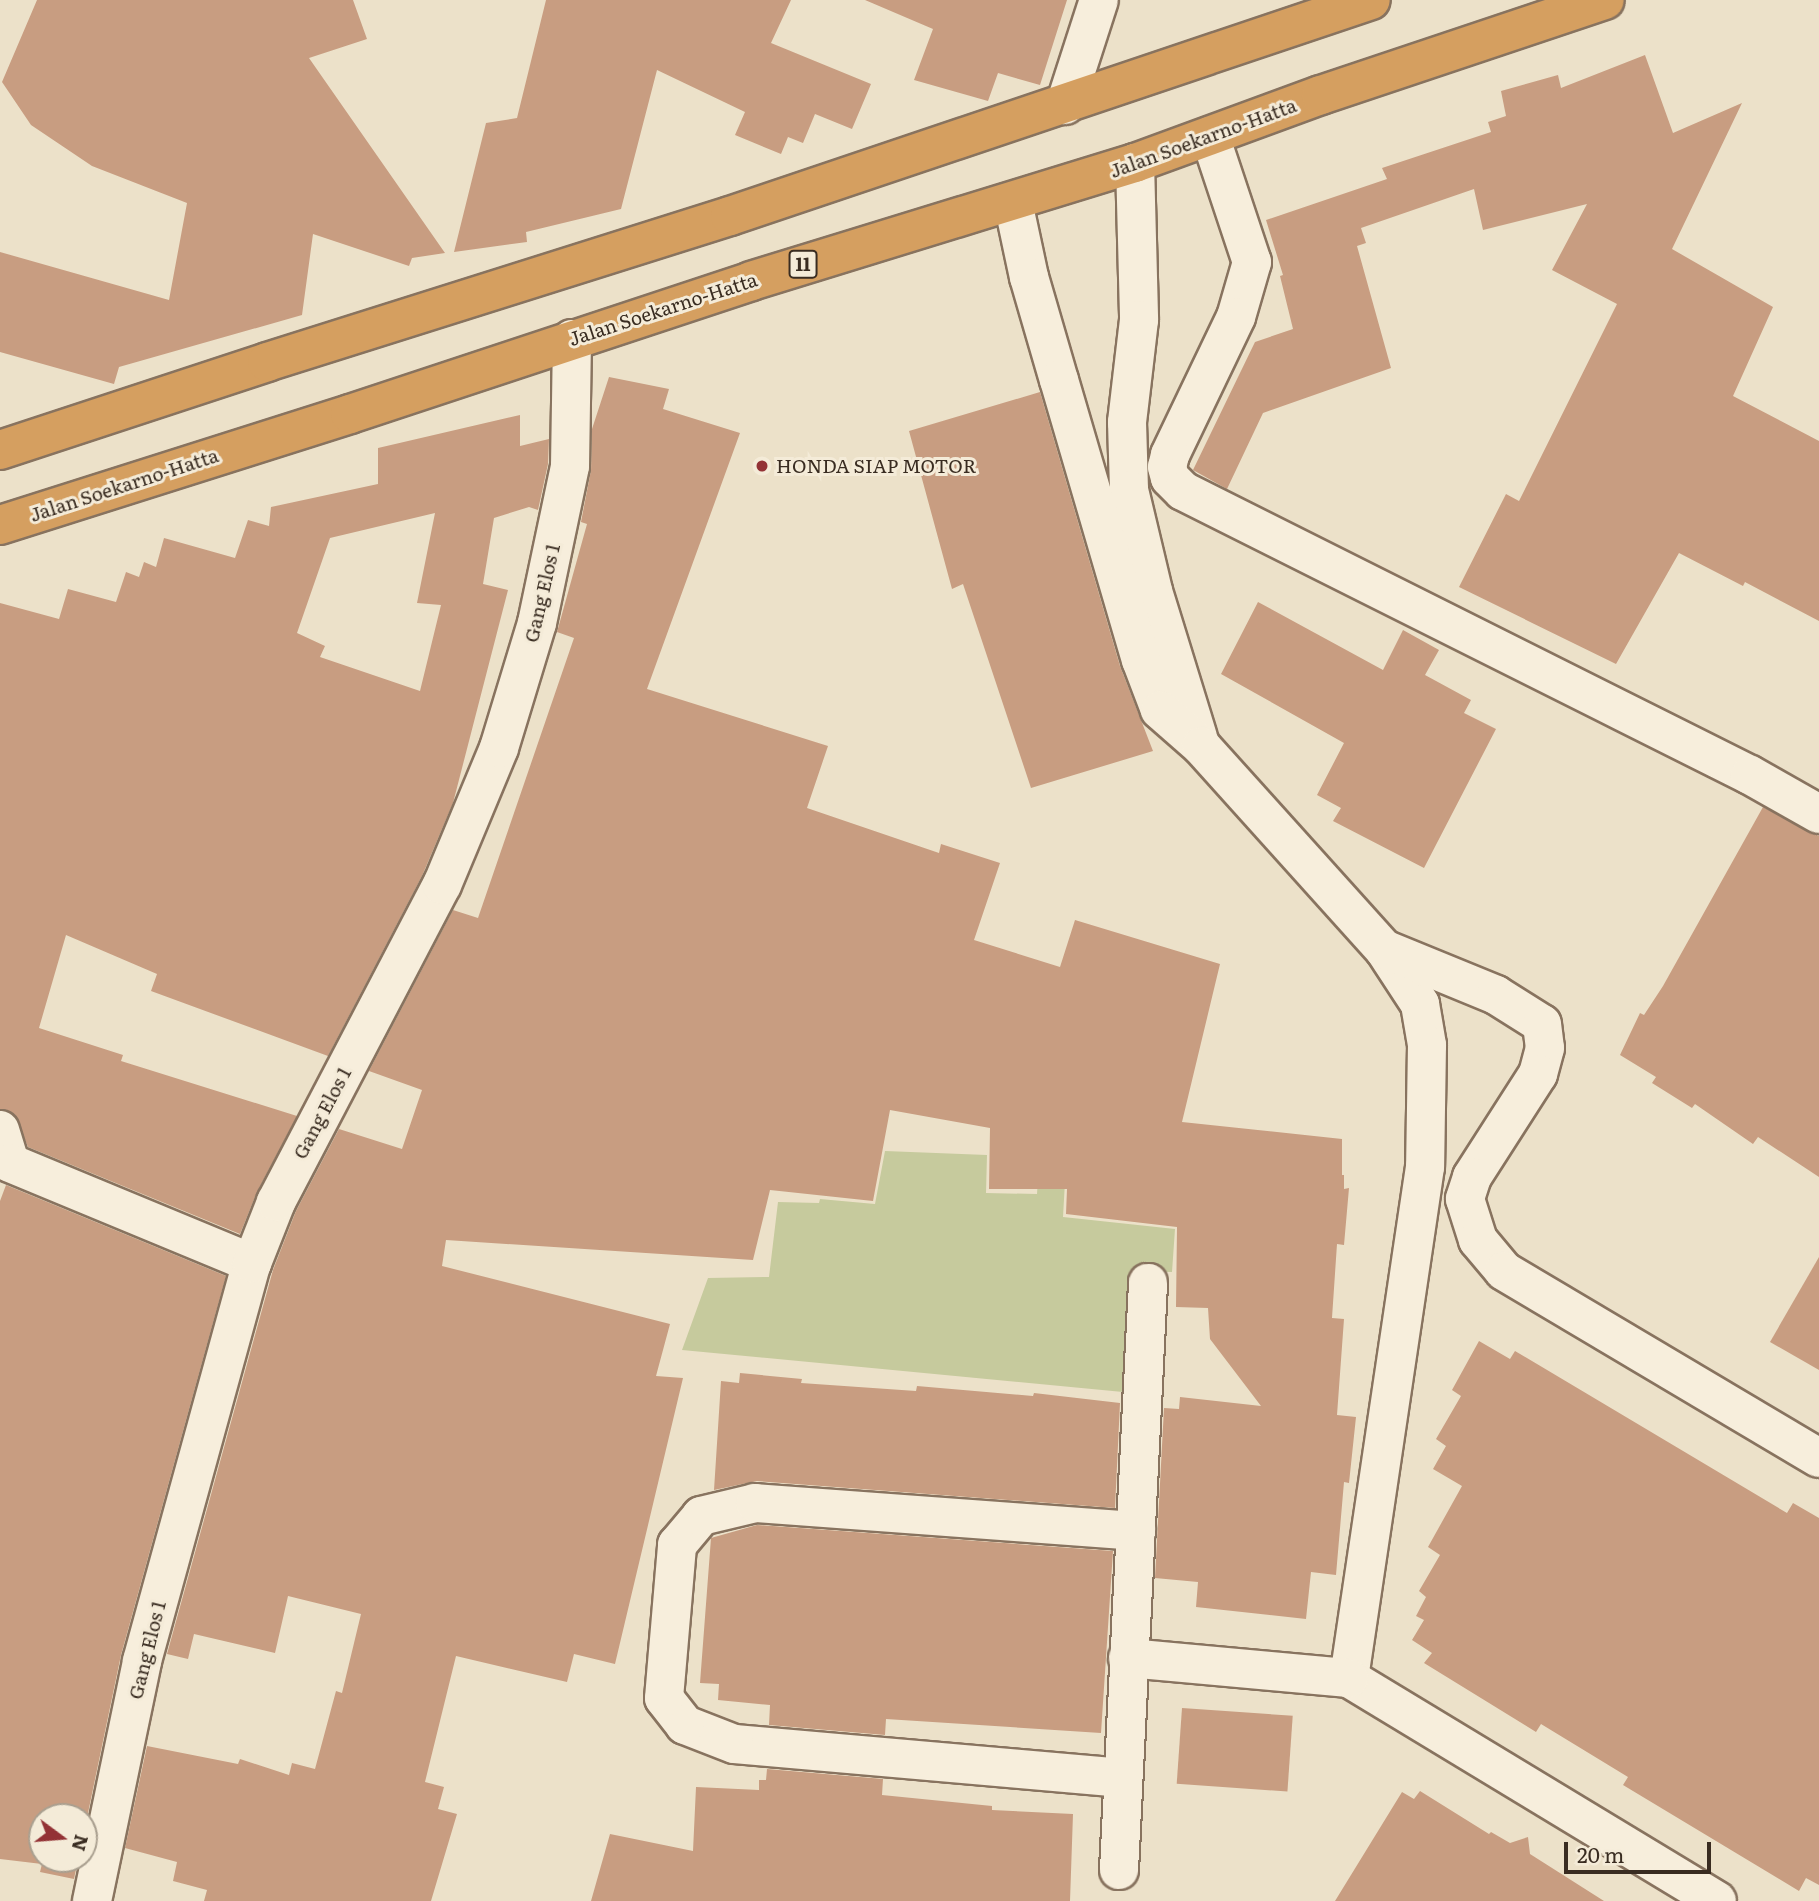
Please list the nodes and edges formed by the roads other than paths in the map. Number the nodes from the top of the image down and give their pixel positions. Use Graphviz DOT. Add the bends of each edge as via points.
graph roads {
  1 [pos="1099,0"];
  2 [pos="1371,0"];
  3 [pos="1605,0"];
  4 [pos="1065,104"];
  5 [pos="1210,136"];
  6 [pos="1135,163"];
  7 [pos="1013,202"];
  8 [pos="572,339"];
  9 [pos="0,450"];
  10 [pos="0,525"];
  11 [pos="1201,746"];
  12 [pos="1819,814"];
  13 [pos="1384,949"];
  14 [pos="0,1130"];
  15 [pos="252,1262"];
  16 [pos="1148,1283"];
  17 [pos="1819,1458"];
  18 [pos="1136,1531"];
  19 [pos="1128,1658"];
  20 [pos="1349,1678"];
  21 [pos="1123,1778"];
  22 [pos="1119,1870"];
  23 [pos="92,1901"];
  24 [pos="1717,1901"];
  1 -- 4 [label="street"];
  2 -- 4 [label="highway"];
  3 -- 5 [label="highway, Jalan Soekarno-Hatta / 11"];
  4 -- 9 [label="highway"];
  5 -- 6 [label="highway, Jalan Soekarno-Hatta / 11"];
  5 -- 12 [label="street" via="1252,262 1245,296 1170,455 1170,478 1183,491"];
  6 -- 7 [label="highway, Jalan Soekarno-Hatta / 11"];
  6 -- 11 [label="street" via="1139,320 1127,422 1129,490 1153,591"];
  7 -- 8 [label="highway, Jalan Soekarno-Hatta / 11"];
  7 -- 11 [label="street" via="1029,277 1141,660 1160,710"];
  8 -- 10 [label="highway, Jalan Soekarno-Hatta / 11"];
  8 -- 15 [label="street, Gang Elos 1" via="570,466 537,623 499,748 442,885 276,1202"];
  11 -- 13 [label="street"];
  13 -- 17 [label="street" via="1496,995 1542,1024 1545,1048 1538,1073 1472,1177 1465,1199 1478,1240 1504,1271"];
  13 -- 20 [label="street" via="1420,1004 1427,1045 1425,1167"];
  14 -- 15 [label="street" via="10,1163"];
  15 -- 23 [label="street, Gang Elos 1" via="142,1661"];
  16 -- 18 [label="street"];
  18 -- 19 [label="street"];
  18 -- 21 [label="street" via="755,1503 701,1516 677,1545 664,1698 685,1725 734,1744"];
  19 -- 20 [label="street"];
  19 -- 21 [label="street"];
  20 -- 24 [label="street"];
  21 -- 22 [label="street"];
}
